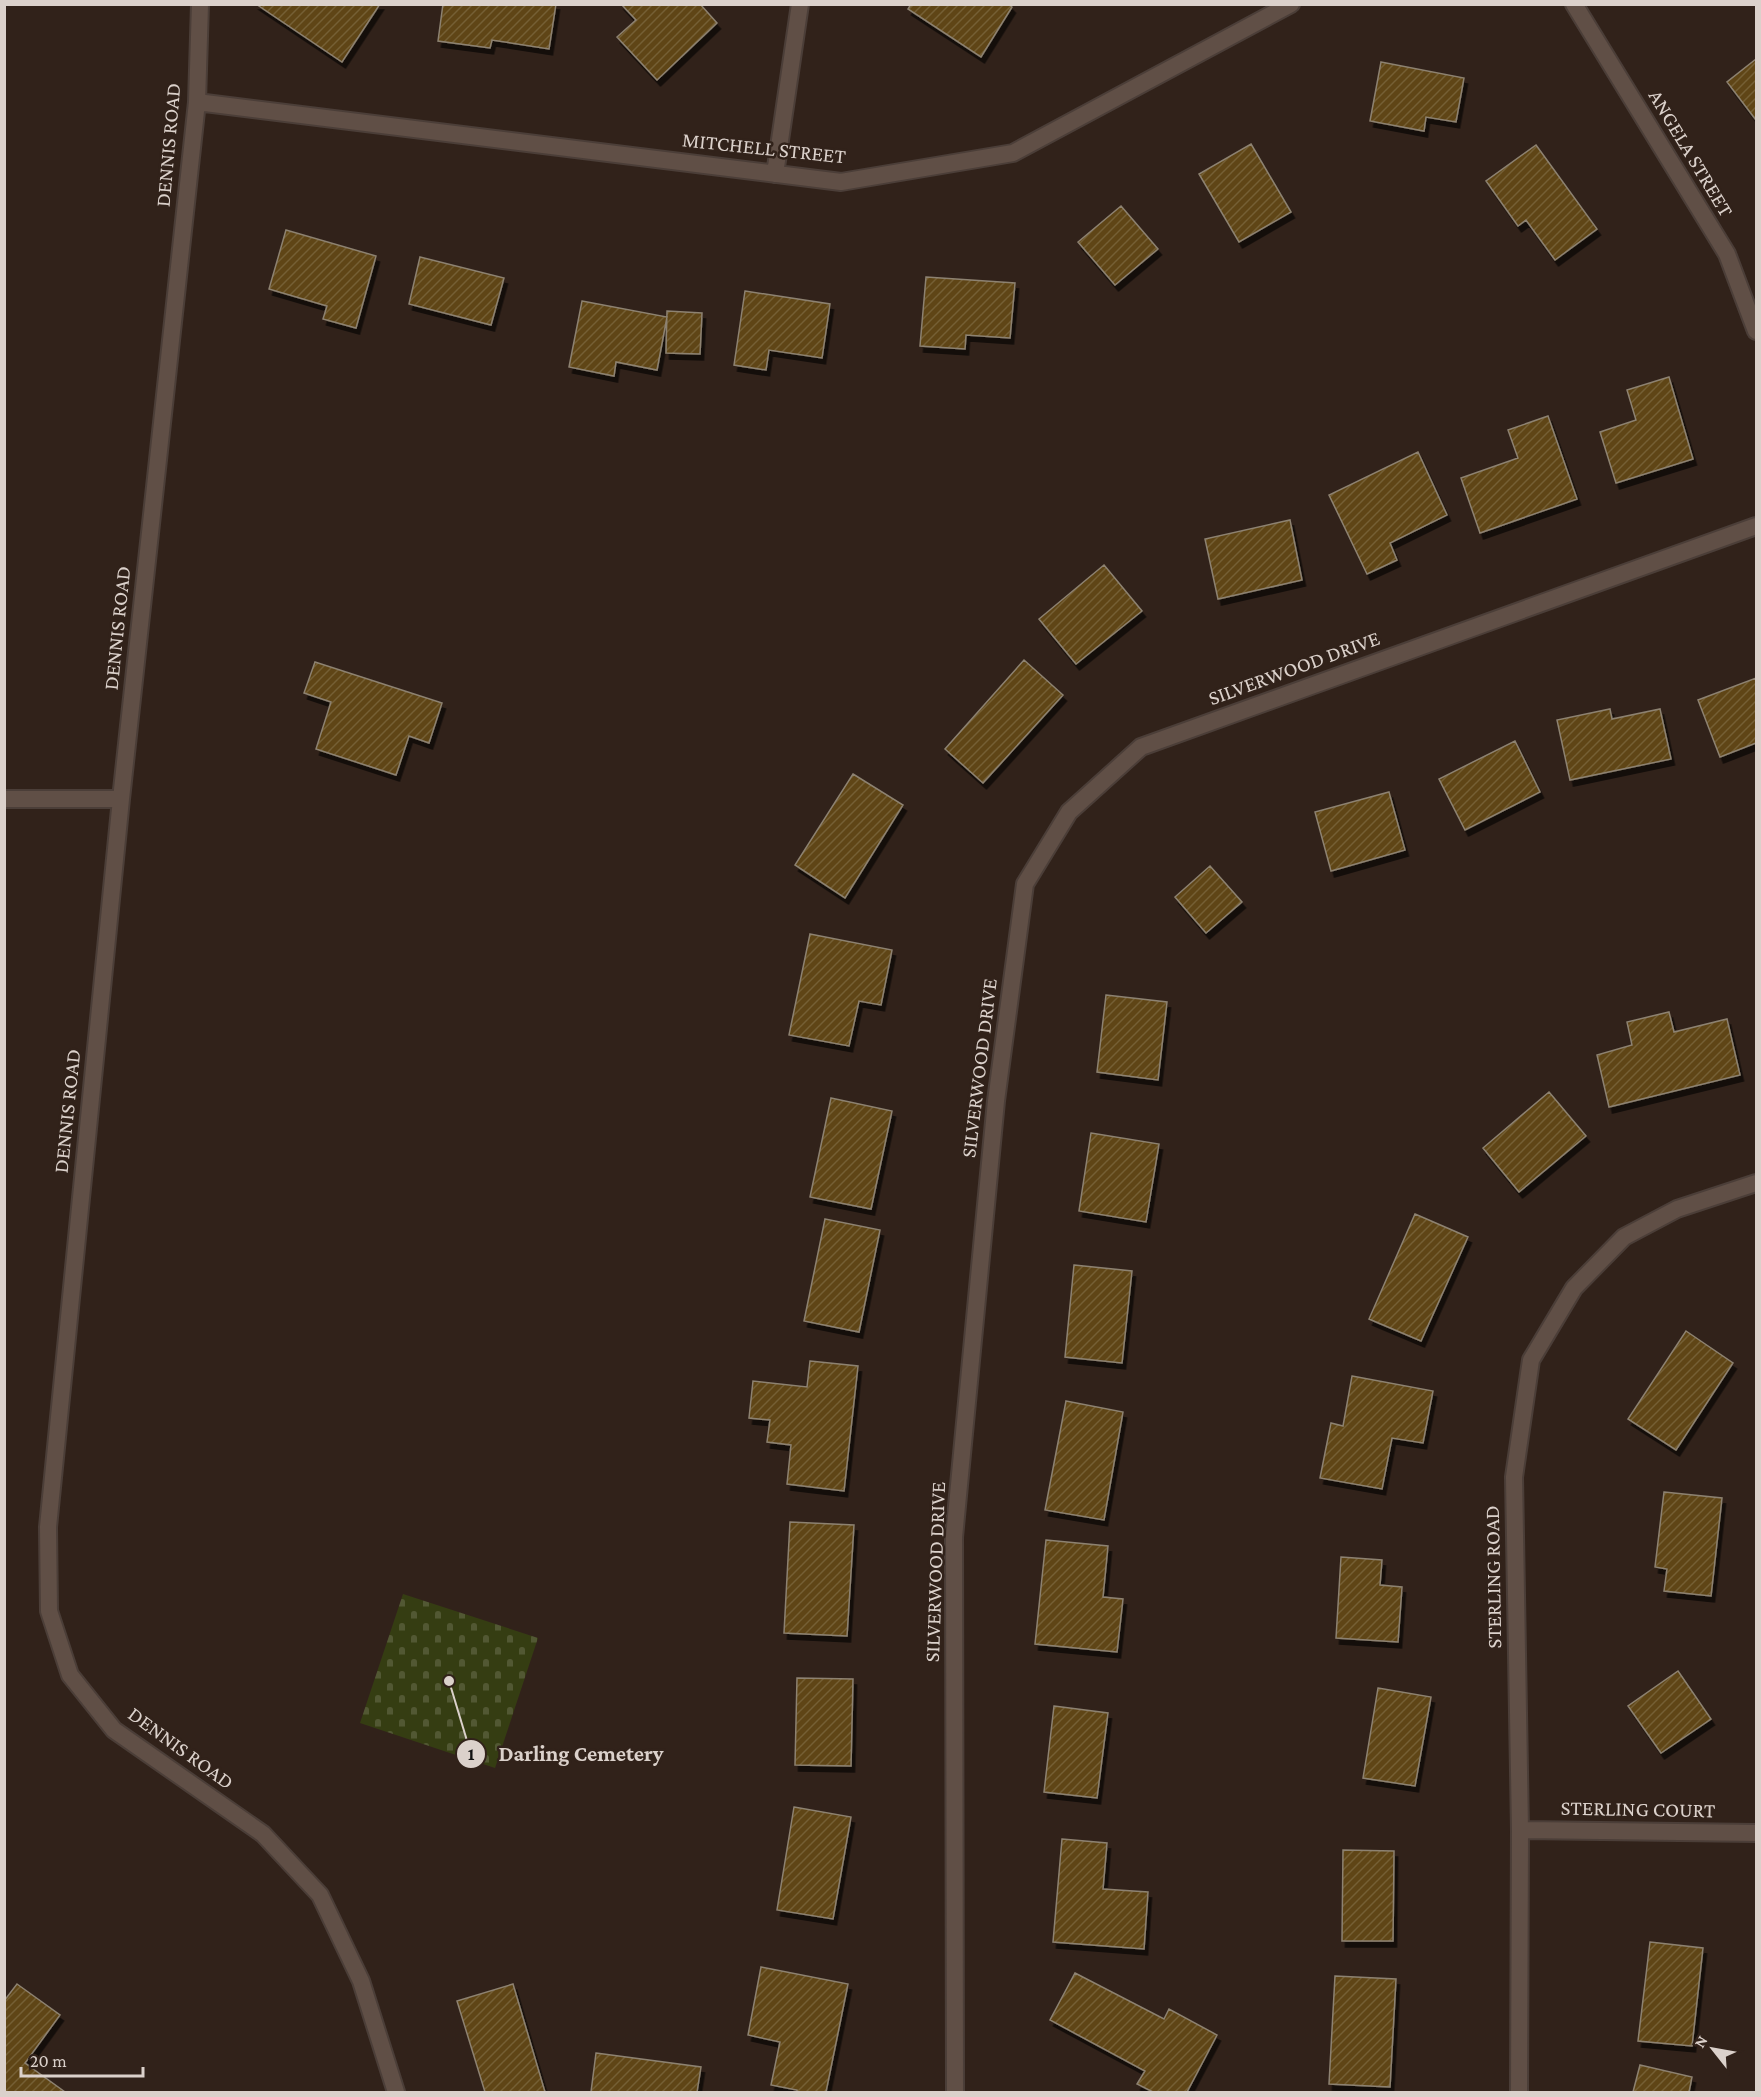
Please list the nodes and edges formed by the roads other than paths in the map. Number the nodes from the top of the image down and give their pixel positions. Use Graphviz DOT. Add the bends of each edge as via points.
graph roads {
  1 [pos="200,4"];
  2 [pos="800,4"];
  3 [pos="1291,4"];
  4 [pos="1574,4"];
  5 [pos="197,102"];
  6 [pos="775,174"];
  7 [pos="1756,331"];
  8 [pos="1756,526"];
  9 [pos="4,799"];
  10 [pos="121,799"];
  11 [pos="1756,1183"];
  12 [pos="1520,1830"];
  13 [pos="1756,1833"];
  14 [pos="396,2092"];
  15 [pos="955,2092"];
  16 [pos="1519,2092"];
  1 -- 5 [label="street, DENNIS ROAD"];
  2 -- 6 [label="street"];
  3 -- 6 [label="street, MITCHELL STREET" via="1013,153 841,182"];
  4 -- 7 [label="street, ANGELA STREET" via="1727,254"];
  5 -- 6 [label="street, MITCHELL STREET"];
  5 -- 10 [label="street, DENNIS ROAD"];
  8 -- 15 [label="street, SILVERWOOD DRIVE" via="1142,747 1069,812 1025,884 996,1101 954,1538"];
  9 -- 10 [label="street"];
  10 -- 14 [label="street, DENNIS ROAD" via="48,1527 49,1611 70,1675 114,1730 263,1834 321,1895 361,1981"];
  11 -- 12 [label="street, STERLING ROAD" via="1677,1209 1624,1237 1574,1288 1531,1360 1514,1477"];
  12 -- 13 [label="street, STERLING COURT"];
  12 -- 16 [label="street, STERLING ROAD"];
}
